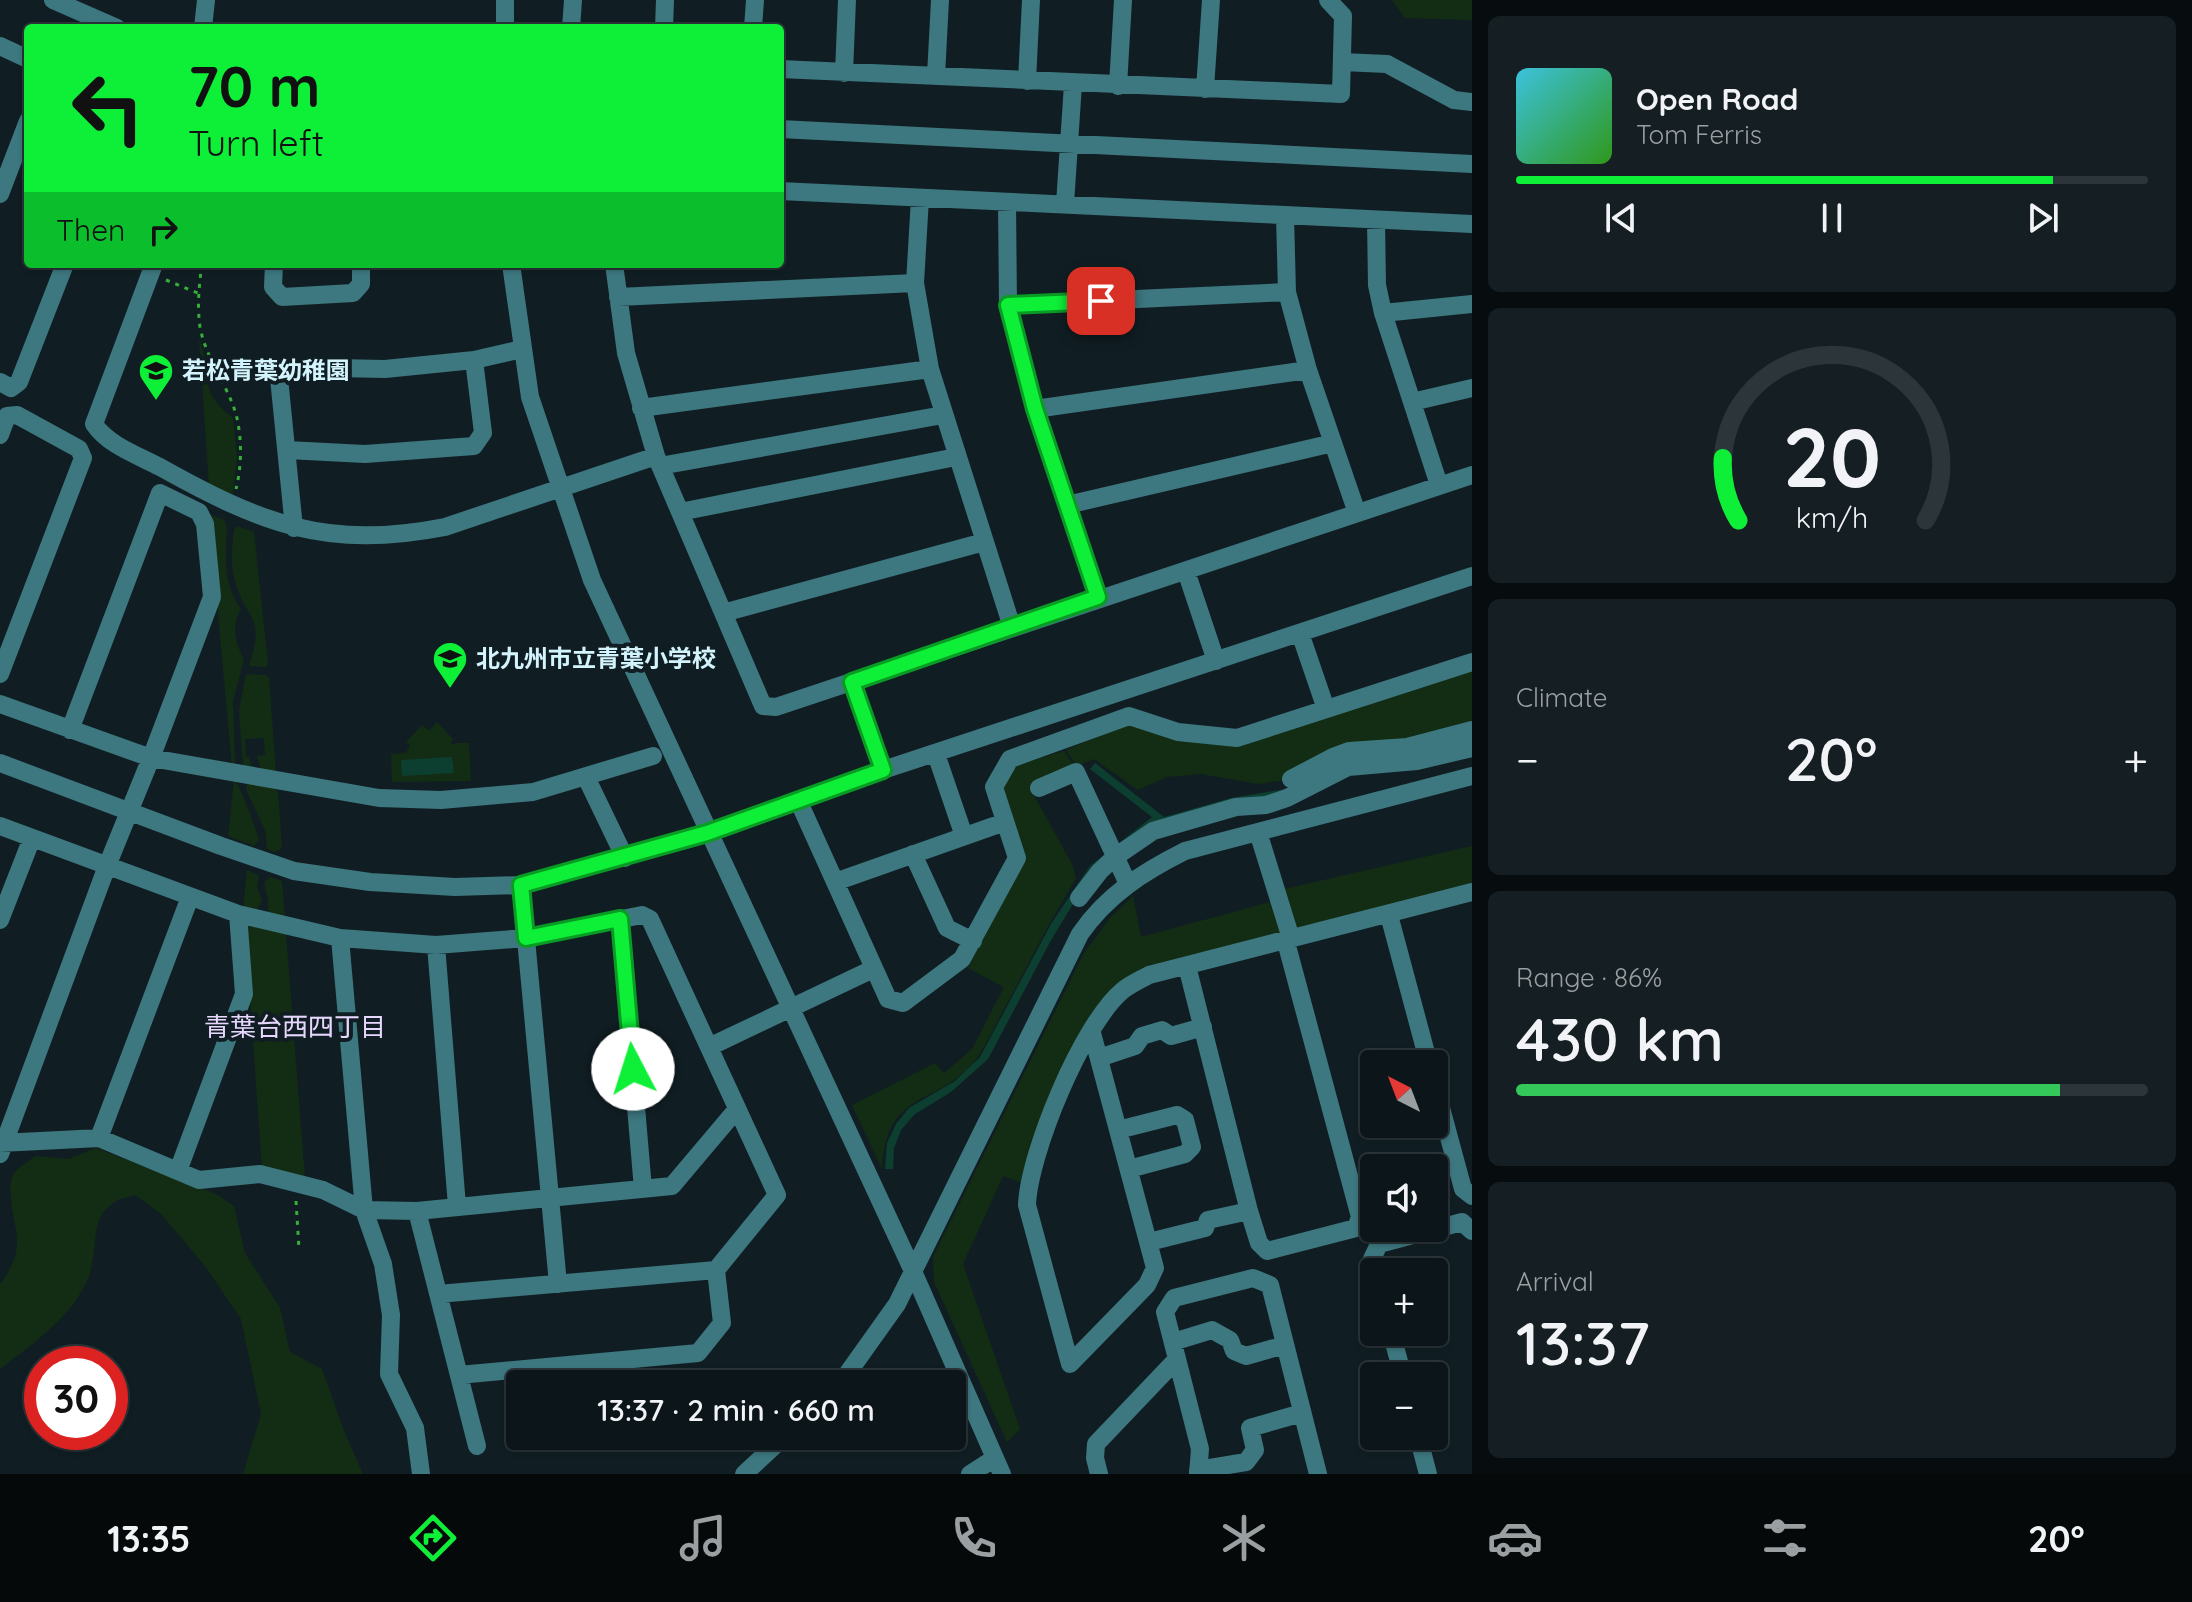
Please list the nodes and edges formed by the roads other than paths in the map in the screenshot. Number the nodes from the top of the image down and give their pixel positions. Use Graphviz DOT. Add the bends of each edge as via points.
graph roads {
  1 [pos="53,0"];
  2 [pos="206,0"];
  3 [pos="505,0"];
  4 [pos="573,0"];
  5 [pos="665,0"];
  6 [pos="755,0"];
  7 [pos="847,0"];
  8 [pos="940,0"];
  9 [pos="1031,0"];
  10 [pos="1123,0"];
  11 [pos="1211,0"];
  12 [pos="1328,0"];
  13 [pos="108,24"];
  14 [pos="203,24"];
  15 [pos="505,24"];
  16 [pos="571,24"];
  17 [pos="664,24"];
  18 [pos="753,24"];
  19 [pos="0,46"];
  20 [pos="24,57"];
  21 [pos="1342,62"];
  22 [pos="784,69"];
  23 [pos="844,73"];
  24 [pos="936,76"];
  25 [pos="1027,81"];
  26 [pos="1073,84"];
  27 [pos="1118,86"];
  28 [pos="1205,89"];
  29 [pos="1472,102"];
  30 [pos="784,129"];
  31 [pos="24,131"];
  32 [pos="1070,143"];
  33 [pos="1472,164"];
  34 [pos="784,191"];
  35 [pos="0,194"];
  36 [pos="920,198"];
  37 [pos="1007,203"];
  38 [pos="1065,204"];
  39 [pos="1285,216"];
  40 [pos="1376,220"];
  41 [pos="1472,224"];
  42 [pos="63,268"];
  43 [pos="274,268"];
  44 [pos="361,268"];
  45 [pos="512,268"];
  46 [pos="614,268"];
  47 [pos="156,270"];
  48 [pos="915,283"];
  49 [pos="1287,292"];
  50 [pos="618,297"];
  51 [pos="1472,304"];
  52 [pos="1008,305"];
  53 [pos="1383,313"];
  54 [pos="522,349"];
  55 [pos="474,360"];
  56 [pos="930,369"];
  57 [pos="1308,370"];
  58 [pos="0,382"];
  59 [pos="1472,388"];
  60 [pos="1412,402"];
  61 [pos="641,408"];
  62 [pos="1035,409"];
  63 [pos="943,415"];
  64 [pos="0,435"];
  65 [pos="1333,443"];
  66 [pos="287,450"];
  67 [pos="956,457"];
  68 [pos="658,461"];
  69 [pos="1472,475"];
  70 [pos="1439,485"];
  71 [pos="558,488"];
  72 [pos="1067,505"];
  73 [pos="680,512"];
  74 [pos="1357,513"];
  75 [pos="294,528"];
  76 [pos="984,542"];
  77 [pos="1186,571"];
  78 [pos="1472,576"];
  79 [pos="1098,597"];
  80 [pos="723,613"];
  81 [pos="1012,627"];
  82 [pos="1300,633"];
  83 [pos="1216,661"];
  84 [pos="1472,662"];
  85 [pos="0,674"];
  86 [pos="852,682"];
  87 [pos="0,704"];
  88 [pos="1326,709"];
  89 [pos="70,730"];
  90 [pos="1472,730"];
  91 [pos="1472,748"];
  92 [pos="936,754"];
  93 [pos="653,756"];
  94 [pos="151,758"];
  95 [pos="0,763"];
  96 [pos="883,770"];
  97 [pos="1472,776"];
  98 [pos="586,777"];
  99 [pos="1291,779"];
  100 [pos="1039,788"];
  101 [pos="798,800"];
  102 [pos="129,812"];
  103 [pos="1005,822"];
  104 [pos="0,826"];
  105 [pos="1258,832"];
  106 [pos="707,833"];
  107 [pos="964,836"];
  108 [pos="32,838"];
  109 [pos="913,854"];
  110 [pos="1115,857"];
  111 [pos="625,858"];
  112 [pos="107,866"];
  113 [pos="835,882"];
  114 [pos="1128,884"];
  115 [pos="521,885"];
  116 [pos="1472,892"];
  117 [pos="190,897"];
  118 [pos="1079,898"];
  119 [pos="238,914"];
  120 [pos="1389,915"];
  121 [pos="620,919"];
  122 [pos="0,920"];
  123 [pos="340,938"];
  124 [pos="526,938"];
  125 [pos="973,941"];
  126 [pos="1286,942"];
  127 [pos="436,945"];
  128 [pos="1187,966"];
  129 [pos="873,969"];
  130 [pos="791,1008"];
  131 [pos="1203,1027"];
  132 [pos="1092,1033"];
  133 [pos="709,1047"];
  134 [pos="1425,1050"];
  135 [pos="1099,1058"];
  136 [pos="737,1109"];
  137 [pos="1118,1130"];
  138 [pos="1448,1134"];
  139 [pos="99,1138"];
  140 [pos="1,1147"];
  141 [pos="1129,1169"];
  142 [pos="178,1171"];
  143 [pos="643,1189"];
  144 [pos="1472,1196"];
  145 [pos="550,1198"];
  146 [pos="457,1206"];
  147 [pos="364,1210"];
  148 [pos="417,1211"];
  149 [pos="1249,1211"];
  150 [pos="1472,1231"];
  151 [pos="1149,1242"];
  152 [pos="1372,1258"];
  153 [pos="912,1269"];
  154 [pos="716,1270"];
  155 [pos="558,1284"];
  156 [pos="438,1294"];
  157 [pos="1285,1345"];
  158 [pos="1175,1351"];
  159 [pos="850,1370"];
  160 [pos="459,1375"];
  161 [pos="1302,1413"];
  162 [pos="477,1446"];
  163 [pos="770,1450"];
  164 [pos="1422,1450"];
  165 [pos="999,1466"];
  166 [pos="1198,1472"];
  167 [pos="421,1474"];
  168 [pos="744,1474"];
  169 [pos="970,1474"];
  170 [pos="1099,1474"];
  171 [pos="1318,1474"];
  172 [pos="1428,1474"];
  1 -- 13 [label="street"];
  2 -- 14 [label="street"];
  3 -- 15 [label="street"];
  4 -- 16 [label="street"];
  5 -- 17 [label="street"];
  6 -- 18 [label="street"];
  7 -- 23 [label="street"];
  8 -- 24 [label="street"];
  9 -- 25 [label="street"];
  10 -- 27 [label="street"];
  11 -- 28 [label="street"];
  12 -- 21 [label="street" via="1343,16"];
  19 -- 20 [label="street"];
  21 -- 28 [label="street" via="1341,94"];
  21 -- 29 [label="street" via="1387,64 1454,100"];
  22 -- 23 [label="street"];
  23 -- 24 [label="street"];
  24 -- 25 [label="street"];
  25 -- 26 [label="street"];
  26 -- 27 [label="street"];
  26 -- 32 [label="street"];
  27 -- 28 [label="street"];
  30 -- 32 [label="street"];
  31 -- 35 [label="street"];
  32 -- 33 [label="street"];
  32 -- 38 [label="street"];
  34 -- 36 [label="street"];
  36 -- 37 [label="street"];
  36 -- 48 [label="street"];
  37 -- 38 [label="street"];
  37 -- 52 [label="street"];
  38 -- 39 [label="street"];
  39 -- 40 [label="street"];
  39 -- 49 [label="street"];
  40 -- 41 [label="street"];
  40 -- 53 [label="street"];
  42 -- 58 [label="street" via="19,382 11,388"];
  43 -- 44 [label="street" via="273,287 282,297 353,293 361,284"];
  45 -- 54 [label="street"];
  46 -- 50 [label="street"];
  47 -- 75 [label="street" via="94,424 102,436 232,505"];
  48 -- 50 [label="street"];
  48 -- 56 [label="street"];
  49 -- 52 [label="street"];
  49 -- 57 [label="street"];
  50 -- 61 [label="street"];
  51 -- 53 [label="street"];
  52 -- 62 [label="street"];
  53 -- 60 [label="street"];
  54 -- 55 [label="street"];
  54 -- 71 [label="street" via="530,397"];
  55 -- 66 [label="street" via="385,369 287,367 279,378"];
  55 -- 66 [label="street" via="483,433 474,446 365,454"];
  56 -- 61 [label="street"];
  56 -- 63 [label="street"];
  57 -- 62 [label="street"];
  57 -- 65 [label="street"];
  59 -- 60 [label="street"];
  60 -- 70 [label="street"];
  61 -- 68 [label="street"];
  62 -- 72 [label="street"];
  63 -- 67 [label="street"];
  63 -- 68 [label="street"];
  64 -- 85 [label="street" via="7,416 17,415 79,449 83,458"];
  65 -- 72 [label="street"];
  65 -- 74 [label="street"];
  66 -- 75 [label="street"];
  67 -- 73 [label="street"];
  67 -- 76 [label="street"];
  68 -- 71 [label="street"];
  68 -- 73 [label="street"];
  69 -- 70 [label="street"];
  70 -- 74 [label="street"];
  71 -- 75 [label="street" via="410,534 369,537"];
  71 -- 106 [label="street" via="592,580"];
  72 -- 79 [label="street"];
  73 -- 80 [label="street"];
  74 -- 77 [label="street"];
  76 -- 80 [label="street"];
  76 -- 81 [label="street"];
  77 -- 79 [label="street"];
  77 -- 83 [label="street"];
  78 -- 82 [label="street"];
  79 -- 81 [label="street"];
  80 -- 86 [label="street" via="763,706 776,707"];
  81 -- 86 [label="street"];
  82 -- 83 [label="street"];
  82 -- 88 [label="street"];
  83 -- 92 [label="street"];
  84 -- 88 [label="street"];
  86 -- 96 [label="street"];
  87 -- 89 [label="street"];
  88 -- 103 [label="street" via="1237,738 1178,732 1129,716 1010,759 994,787"];
  89 -- 94 [label="street"];
  89 -- 94 [label="street" via="160,493 199,512 205,524 212,597"];
  90 -- 99 [label="street" via="1407,747 1349,751"];
  91 -- 110 [label="street" via="1417,761 1342,769 1266,805 1236,807 1153,831"];
  92 -- 96 [label="street"];
  92 -- 107 [label="street"];
  93 -- 98 [label="street"];
  94 -- 98 [label="street" via="379,798 488,798"];
  94 -- 102 [label="street"];
  95 -- 102 [label="street"];
  96 -- 101 [label="street"];
  97 -- 105 [label="street"];
  98 -- 111 [label="street"];
  100 -- 110 [label="street" via="1076,772"];
  101 -- 106 [label="street"];
  101 -- 113 [label="street"];
  102 -- 112 [label="street"];
  102 -- 115 [label="street" via="294,871 370,882"];
  103 -- 107 [label="street"];
  103 -- 125 [label="street" via="1017,858"];
  104 -- 108 [label="street"];
  105 -- 114 [label="street" via="1185,851"];
  105 -- 126 [label="street" via="1289,932"];
  106 -- 111 [label="street"];
  106 -- 130 [label="street"];
  107 -- 109 [label="street"];
  108 -- 112 [label="street"];
  108 -- 122 [label="street"];
  109 -- 113 [label="street"];
  109 -- 125 [label="street" via="947,928"];
  110 -- 114 [label="street"];
  110 -- 118 [label="street"];
  111 -- 115 [label="street"];
  112 -- 117 [label="street"];
  112 -- 140 [label="street"];
  113 -- 129 [label="street"];
  114 -- 153 [label="street" via="1080,934"];
  115 -- 124 [label="street"];
  116 -- 120 [label="street"];
  117 -- 119 [label="street"];
  117 -- 139 [label="street"];
  119 -- 123 [label="street"];
  119 -- 142 [label="street" via="244,994"];
  120 -- 126 [label="street"];
  120 -- 134 [label="street"];
  121 -- 124 [label="street"];
  121 -- 133 [label="street" via="650,919"];
  121 -- 143 [label="street"];
  123 -- 127 [label="street"];
  123 -- 147 [label="street"];
  124 -- 127 [label="street"];
  124 -- 145 [label="street"];
  125 -- 129 [label="street" via="962,959 903,1003 888,999"];
  126 -- 128 [label="street"];
  126 -- 149 [label="street" via="1360,1217 1356,1228 1267,1251 1259,1243"];
  127 -- 146 [label="street"];
  128 -- 131 [label="street"];
  128 -- 132 [label="street" via="1149,975 1122,991"];
  129 -- 130 [label="street"];
  130 -- 133 [label="street"];
  130 -- 153 [label="street"];
  131 -- 135 [label="street" via="1171,1036 1162,1030"];
  131 -- 149 [label="street"];
  132 -- 135 [label="street"];
  132 -- 151 [label="street" via="1061,1088 1028,1184 1027,1205 1070,1364 1147,1285 1155,1268"];
  133 -- 136 [label="street"];
  135 -- 137 [label="street"];
  136 -- 143 [label="street" via="672,1186"];
  136 -- 154 [label="street" via="777,1195"];
  137 -- 141 [label="street"];
  137 -- 141 [label="street" via="1177,1115 1185,1120 1192,1147 1185,1154"];
  138 -- 144 [label="street" via="1463,1189"];
  139 -- 140 [label="street"];
  139 -- 142 [label="street"];
  141 -- 151 [label="street"];
  142 -- 147 [label="street" via="199,1180 260,1174 323,1190"];
  143 -- 145 [label="street"];
  145 -- 146 [label="street"];
  145 -- 155 [label="street"];
  146 -- 148 [label="street"];
  147 -- 148 [label="street"];
  147 -- 167 [label="street" via="383,1264 391,1315 389,1374 415,1428"];
  148 -- 156 [label="street"];
  149 -- 151 [label="street"];
  150 -- 152 [label="street" via="1462,1222 1379,1244"];
  153 -- 159 [label="street" via="897,1304"];
  153 -- 165 [label="street"];
  154 -- 155 [label="street"];
  154 -- 160 [label="street" via="722,1323 698,1353"];
  155 -- 156 [label="street"];
  156 -- 160 [label="street"];
  157 -- 158 [label="street" via="1246,1356 1212,1330"];
  157 -- 158 [label="street" via="1270,1285 1253,1278 1174,1298 1165,1312"];
  157 -- 161 [label="street"];
  158 -- 166 [label="street" via="1200,1449"];
  158 -- 170 [label="street" via="1096,1444"];
  160 -- 162 [label="street"];
  161 -- 166 [label="street" via="1250,1428 1255,1450 1246,1462"];
  161 -- 171 [label="street"];
  163 -- 168 [label="street"];
  164 -- 172 [label="street"];
  165 -- 169 [label="street"];
}
